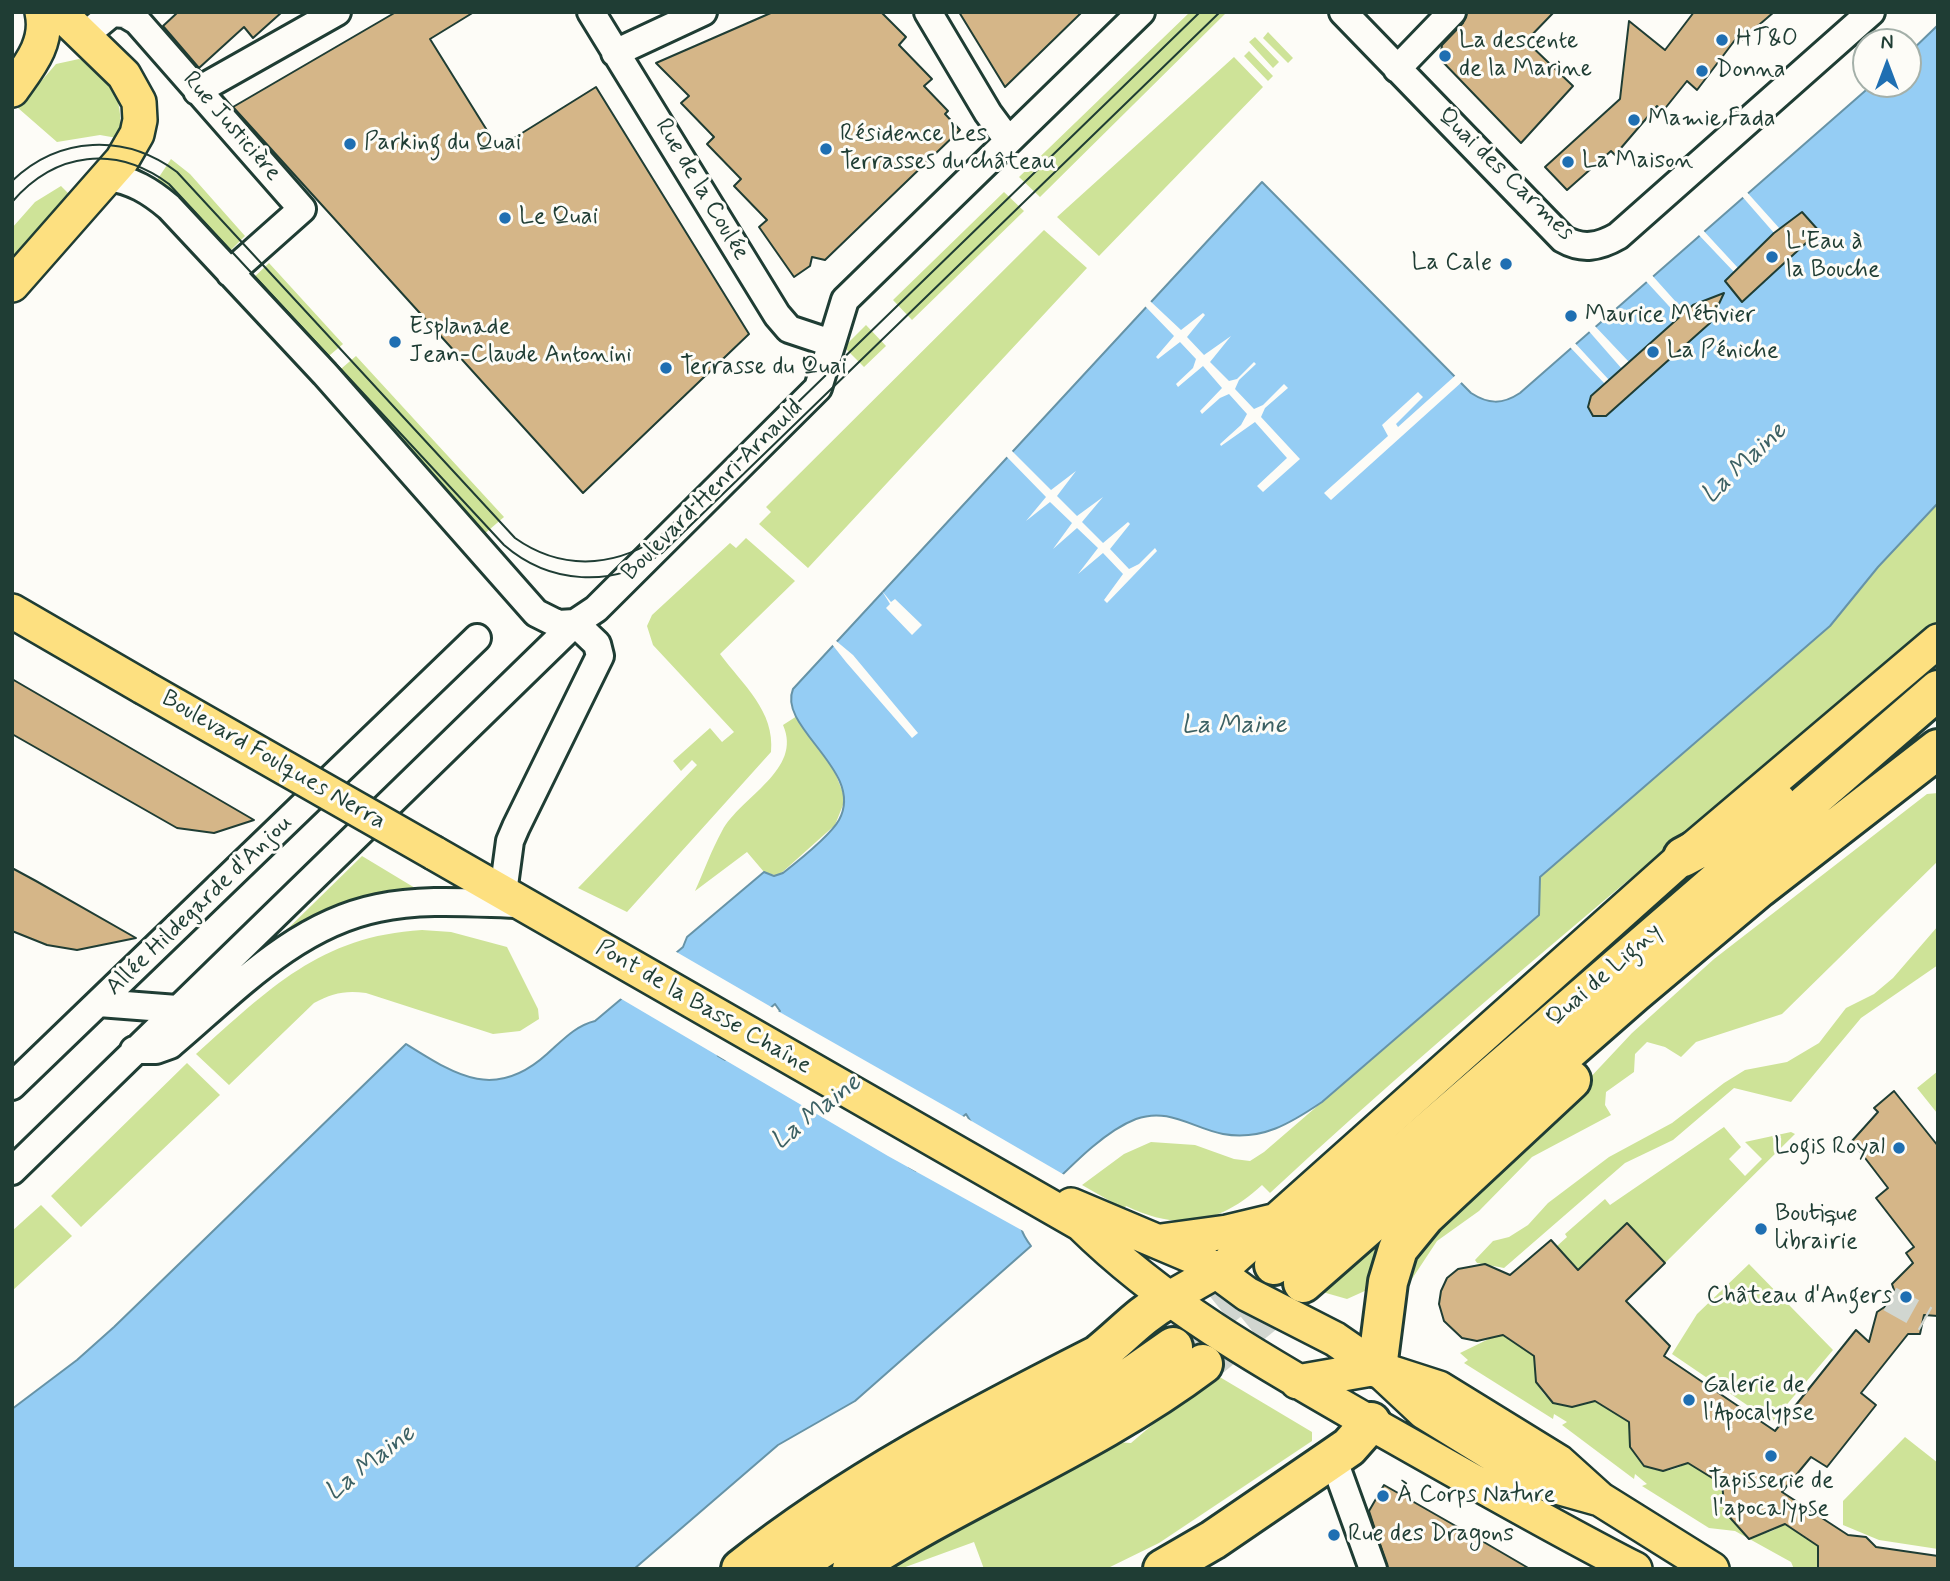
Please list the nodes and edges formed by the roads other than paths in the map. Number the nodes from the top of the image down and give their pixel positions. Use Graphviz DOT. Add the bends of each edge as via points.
graph roads {
  1 [pos="42,12"];
  2 [pos="59,12"];
  3 [pos="591,12"];
  4 [pos="703,12"];
  5 [pos="928,12"];
  6 [pos="1141,12"];
  7 [pos="1343,12"];
  8 [pos="1452,12"];
  9 [pos="1871,12"];
  10 [pos="332,14"];
  11 [pos="85,39"];
  12 [pos="615,53"];
  13 [pos="35,58"];
  14 [pos="1397,69"];
  15 [pos="12,90"];
  16 [pos="197,91"];
  17 [pos="1008,140"];
  18 [pos="117,178"];
  19 [pos="230,273"];
  20 [pos="12,285"];
  21 [pos="831,343"];
  22 [pos="12,611"];
  23 [pos="575,623"];
  24 [pos="477,638"];
  25 [pos="1938,641"];
  26 [pos="1938,690"];
  27 [pos="1938,748"];
  28 [pos="1828,787"];
  29 [pos="1821,841"];
  30 [pos="1683,857"];
  31 [pos="519,902"];
  32 [pos="99,1003"];
  33 [pos="177,1009"];
  34 [pos="134,1050"];
  35 [pos="12,1086"];
  36 [pos="12,1171"];
  37 [pos="1019,1189"];
  38 [pos="1276,1220"];
  39 [pos="1194,1244"];
  40 [pos="1217,1272"];
  41 [pos="1158,1292"];
  42 [pos="1377,1368"];
  43 [pos="1297,1382"];
  44 [pos="1371,1422"];
  45 [pos="1333,1458"];
  46 [pos="741,1569"];
  47 [pos="790,1569"];
  48 [pos="852,1569"];
  49 [pos="1163,1569"];
  50 [pos="1373,1569"];
  51 [pos="1636,1569"];
  52 [pos="1712,1569"];
  1 -- 13 [label="main road" via="43,38"];
  2 -- 11 [label="main road"];
  3 -- 12 [label="street, Rue de la Coulée"];
  4 -- 12 [label="street"];
  5 -- 17 [label="street"];
  6 -- 17 [label="street, Boulevard Henri Arnauld"];
  7 -- 14 [label="street, Quai des Carmes"];
  8 -- 14 [label="street"];
  9 -- 14 [label="street, Quai des Carmes" via="1618,236 1590,246 1576,246 1563,239"];
  10 -- 16 [label="street"];
  11 -- 13 [label="main road"];
  11 -- 16 [label="street, Rue Justicière" via="112,13 125,14 137,21"];
  11 -- 18 [label="main road" via="124,75 139,102 138,134"];
  12 -- 21 [label="street, Rue de la Coulée" via="777,314 789,329"];
  13 -- 15 [label="main road"];
  16 -- 19 [label="street, Rue Justicière" via="302,209"];
  17 -- 21 [label="street, Boulevard Henri Arnauld" via="845,300"];
  18 -- 19 [label="street" via="169,206"];
  18 -- 20 [label="main road"];
  19 -- 23 [label="street" via="536,613 558,624"];
  21 -- 23 [label="street, Boulevard Henri Arnauld" via="818,388 596,609"];
  22 -- 31 [label="main road, Boulevard Foulques Nerra, bridge"];
  23 -- 31 [label="street" via="597,644 600,656 510,841"];
  23 -- 33 [label="street, Boulevard Henri Arnauld"];
  24 -- 32 [label="street, Allée Hildegarde d'Anjou"];
  25 -- 30 [label="main road"];
  26 -- 28 [label="highway, Quai de Ligny"];
  27 -- 29 [label="highway, Quai de Ligny"];
  28 -- 29 [label="highway, Quai de Ligny" via="1712,883 1289,1274"];
  28 -- 30 [label="highway" via="1782,797"];
  29 -- 42 [label="highway" via="1800,881 1644,1009 1425,1216 1398,1249 1392,1265"];
  30 -- 38 [label="main road"];
  31 -- 34 [label="street" via="404,904 333,921 279,954 170,1045"];
  31 -- 37 [label="main road, Pont de la Basse Chaîne"];
  32 -- 33 [label="street"];
  32 -- 35 [label="street, Allée Hildegarde d'Anjou"];
  33 -- 34 [label="street, Boulevard Henri Arnauld"];
  34 -- 36 [label="street, Boulevard Henri Arnauld"];
  37 -- 39 [label="main road, Pont de la Basse Chaîne" via="1087,1210 1151,1241"];
  37 -- 41 [label="main road, Pont de la Basse Chaîne" via="1081,1224"];
  38 -- 39 [label="main road"];
  38 -- 40 [label="main road"];
  39 -- 40 [label="main road"];
  40 -- 41 [label="main road"];
  40 -- 42 [label="main road"];
  41 -- 43 [label="main road, Pont de la Basse Chaîne"];
  41 -- 46 [label="highway" via="1121,1337 1098,1355 886,1467 798,1523"];
  42 -- 43 [label="main road"];
  42 -- 44 [label="main road"];
  42 -- 52 [label="main road" via="1439,1388 1559,1461 1600,1499"];
  43 -- 44 [label="main road, Pont de la Basse Chaîne"];
  44 -- 45 [label="highway"];
  44 -- 51 [label="main road, Pont de la Basse Chaîne"];
  45 -- 49 [label="highway"];
  45 -- 50 [label="street"];
  47 -- 48 [label="highway" via="889,1504 1123,1382 1188,1356 1149,1401 1039,1466 904,1535"];
}
